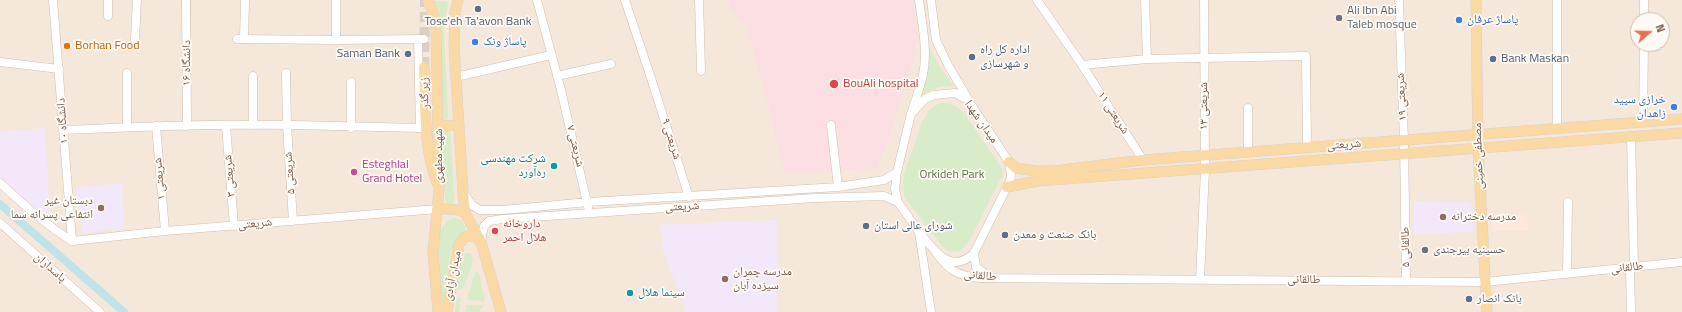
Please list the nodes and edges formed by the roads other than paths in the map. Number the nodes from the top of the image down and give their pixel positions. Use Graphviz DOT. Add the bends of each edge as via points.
graph roads {
  1 [pos="53,0"];
  2 [pos="108,0"];
  3 [pos="137,0"];
  4 [pos="186,0"];
  5 [pos="245,0"];
  6 [pos="336,0"];
  7 [pos="428,0"];
  8 [pos="458,0"];
  9 [pos="537,0"];
  10 [pos="625,0"];
  11 [pos="699,0"];
  12 [pos="919,0"];
  13 [pos="931,0"];
  14 [pos="1037,0"];
  15 [pos="1145,0"];
  16 [pos="1204,0"];
  17 [pos="1400,0"];
  18 [pos="1476,0"];
  19 [pos="1557,0"];
  20 [pos="1644,0"];
  21 [pos="1644,12"];
  22 [pos="108,16"];
  23 [pos="135,39"];
  24 [pos="336,40"];
  25 [pos="1644,52"];
  26 [pos="551,55"];
  27 [pos="1204,58"];
  28 [pos="1147,59"];
  29 [pos="0,62"];
  30 [pos="611,64"];
  31 [pos="1082,65"];
  32 [pos="424,67"];
  33 [pos="59,68"];
  34 [pos="701,71"];
  35 [pos="127,73"];
  36 [pos="286,73"];
  37 [pos="253,76"];
  38 [pos="456,76"];
  39 [pos="557,76"];
  40 [pos="351,82"];
  41 [pos="968,100"];
  42 [pos="1248,108"];
  43 [pos="911,114"];
  44 [pos="1682,119"];
  45 [pos="1643,122"];
  46 [pos="253,125"];
  47 [pos="287,125"];
  48 [pos="459,125"];
  49 [pos="831,125"];
  50 [pos="156,126"];
  51 [pos="187,126"];
  52 [pos="226,126"];
  53 [pos="439,126"];
  54 [pos="127,127"];
  55 [pos="351,128"];
  56 [pos="1557,129"];
  57 [pos="63,130"];
  58 [pos="1682,133"];
  59 [pos="1478,136"];
  60 [pos="1631,136"];
  61 [pos="1404,141"];
  62 [pos="1307,148"];
  63 [pos="1478,149"];
  64 [pos="1248,152"];
  65 [pos="1405,154"];
  66 [pos="1204,155"];
  67 [pos="1143,160"];
  68 [pos="1009,162"];
  69 [pos="1205,169"];
  70 [pos="897,172"];
  71 [pos="1037,176"];
  72 [pos="0,183"];
  73 [pos="838,187"];
  74 [pos="1007,187"];
  75 [pos="439,190"];
  76 [pos="463,192"];
  77 [pos="689,197"];
  78 [pos="588,202"];
  79 [pos="898,202"];
  80 [pos="1568,202"];
  81 [pos="438,209"];
  82 [pos="589,212"];
  83 [pos="465,213"];
  84 [pos="293,221"];
  85 [pos="0,223"];
  86 [pos="234,226"];
  87 [pos="165,231"];
  88 [pos="919,232"];
  89 [pos="72,241"];
  90 [pos="481,242"];
  91 [pos="935,251"];
  92 [pos="974,253"];
  93 [pos="1682,262"];
  94 [pos="1632,267"];
  95 [pos="1567,274"];
  96 [pos="990,278"];
  97 [pos="1200,279"];
  98 [pos="1406,281"];
  99 [pos="1486,282"];
  100 [pos="100,312"];
  101 [pos="438,312"];
  102 [pos="446,312"];
  103 [pos="501,312"];
  104 [pos="931,312"];
  105 [pos="1487,312"];
  106 [pos="1631,312"];
  1 -- 33 [label="street, دانشگاه ۱۰"];
  2 -- 22 [label="street"];
  3 -- 23 [label="street"];
  4 -- 51 [label="street, دانشگاه ۱۶"];
  5 -- 24 [label="street" via="241,39"];
  6 -- 24 [label="street"];
  7 -- 53 [label="main road, شهید مطهری" via="436,31"];
  8 -- 38 [label="main road, شهید مطهری" via="454,25"];
  9 -- 26 [label="street, شریعتی ۷"];
  10 -- 77 [label="street, شریعتی ۹"];
  11 -- 34 [label="street"];
  12 -- 43 [label="street" via="924,32 924,62 923,75"];
  13 -- 41 [label="street" via="936,40"];
  14 -- 31 [label="street, شریعتی ۱۱"];
  15 -- 28 [label="street"];
  16 -- 27 [label="street, شریعتی ۱۳"];
  17 -- 61 [label="street, شریعتی ۱۹"];
  18 -- 59 [label="main road, مصطفی خمینی"];
  19 -- 56 [label="street"];
  20 -- 21 [label="street"];
  24 -- 55 [label="street" via="421,39 420,128"];
  25 -- 45 [label="street"];
  26 -- 38 [label="street"];
  26 -- 39 [label="street, شریعتی ۷"];
  27 -- 28 [label="street"];
  27 -- 62 [label="street" via="1306,56"];
  27 -- 66 [label="street, شریعتی ۱۳"];
  28 -- 31 [label="street"];
  29 -- 33 [label="street"];
  30 -- 39 [label="street"];
  31 -- 67 [label="street, شریعتی ۱۱"];
  32 -- 75 [label="main road, زیر گذر" via="430,161"];
  33 -- 57 [label="street, دانشگاه ۱۰"];
  35 -- 54 [label="street"];
  36 -- 47 [label="street, شریعتی ۵"];
  37 -- 46 [label="street"];
  38 -- 48 [label="main road, شهید مطهری"];
  39 -- 78 [label="street, شریعتی ۷"];
  40 -- 55 [label="street"];
  41 -- 43 [label="street, میدان شهدا" via="955,93 934,95 925,99"];
  41 -- 68 [label="street, میدان شهدا"];
  42 -- 64 [label="street"];
  43 -- 70 [label="street, میدان شهدا"];
  44 -- 45 [label="main road, شریعتی"];
  45 -- 56 [label="main road, شریعتی"];
  46 -- 47 [label="street"];
  46 -- 52 [label="street"];
  47 -- 55 [label="street"];
  47 -- 84 [label="street, شریعتی ۵"];
  48 -- 53 [label="main road"];
  48 -- 76 [label="main road, شهید مطهری"];
  49 -- 73 [label="street"];
  50 -- 51 [label="street"];
  50 -- 54 [label="street"];
  50 -- 87 [label="street, شریعتی ۱"];
  51 -- 52 [label="street"];
  52 -- 86 [label="street, شریعتی ۳"];
  53 -- 75 [label="main road, شهید مطهری"];
  54 -- 57 [label="street"];
  56 -- 59 [label="main road, شریعتی"];
  57 -- 89 [label="street, دانشگاه ۱۰"];
  58 -- 60 [label="main road, شریعتی"];
  59 -- 61 [label="main road, شریعتی"];
  59 -- 63 [label="main road, مصطفی خمینی"];
  60 -- 63 [label="main road, شریعتی"];
  60 -- 94 [label="street"];
  61 -- 62 [label="main road, شریعتی"];
  61 -- 65 [label="street, شریعتی ۱۹"];
  62 -- 64 [label="main road, شریعتی"];
  63 -- 65 [label="main road, شریعتی"];
  63 -- 99 [label="main road, مصطفی خمینی"];
  64 -- 66 [label="main road, شریعتی"];
  65 -- 69 [label="main road, شریعتی"];
  65 -- 98 [label="street, طالقانی ۵"];
  66 -- 67 [label="main road, شریعتی"];
  66 -- 69 [label="street, شریعتی ۱۳"];
  67 -- 71 [label="main road, شریعتی" via="1054,171"];
  68 -- 71 [label="main road, شریعتی" via="1016,168"];
  68 -- 74 [label="street" via="1011,175"];
  69 -- 71 [label="main road, شریعتی"];
  69 -- 97 [label="street, شریعتی ۱۳"];
  70 -- 73 [label="street" via="884,180"];
  70 -- 79 [label="street, میدان شهدا" via="895,189"];
  71 -- 74 [label="main road, شریعتی"];
  72 -- 89 [label="street" via="56,231"];
  73 -- 77 [label="street"];
  74 -- 92 [label="street"];
  75 -- 81 [label="main road, شهید مطهری"];
  76 -- 78 [label="street" via="473,206 480,210"];
  76 -- 83 [label="main road, شهید مطهری"];
  77 -- 78 [label="street"];
  78 -- 82 [label="street, شریعتی ۷"];
  79 -- 82 [label="street, شریعتی" via="884,196 873,196"];
  79 -- 88 [label="street, میدان شهدا"];
  80 -- 95 [label="street"];
  81 -- 83 [label="main road" via="453,209"];
  81 -- 84 [label="street, شریعتی"];
  81 -- 101 [label="main road, شهید مطهری" via="433,252"];
  82 -- 90 [label="street, شریعتی" via="495,220 484,226"];
  83 -- 90 [label="main road, شهید مطهری"];
  84 -- 86 [label="street, شریعتی"];
  85 -- 100 [label="street, پاسداران"];
  86 -- 87 [label="street, شریعتی"];
  87 -- 89 [label="street, شریعتی"];
  88 -- 91 [label="street, میدان شهدا"];
  88 -- 104 [label="street"];
  90 -- 102 [label="main road, میدان آزادی" via="475,237 468,236 459,244"];
  90 -- 103 [label="main road"];
  91 -- 92 [label="street, میدان شهدا" via="955,263 963,262"];
  91 -- 96 [label="street, طالقانی" via="954,272 963,276"];
  92 -- 96 [label="street" via="976,267"];
  93 -- 94 [label="street, طالقانی"];
  94 -- 95 [label="street, طالقانی"];
  94 -- 106 [label="street"];
  95 -- 99 [label="street, طالقانی"];
  96 -- 97 [label="street, طالقانی"];
  97 -- 98 [label="street, طالقانی"];
  98 -- 99 [label="street, طالقانی"];
  99 -- 105 [label="main road, مصطفی خمینی"];
}
